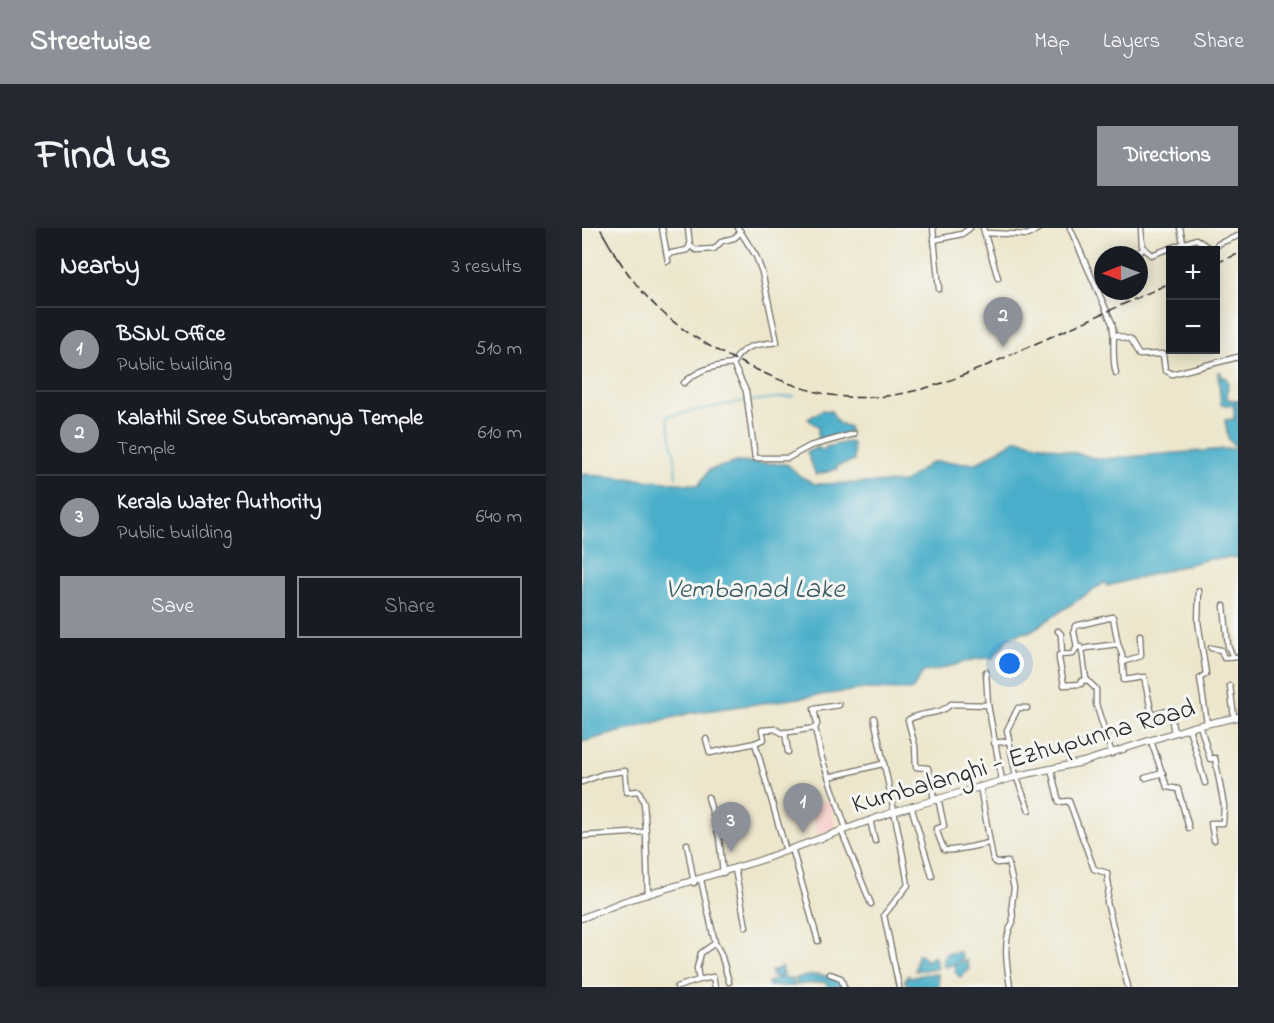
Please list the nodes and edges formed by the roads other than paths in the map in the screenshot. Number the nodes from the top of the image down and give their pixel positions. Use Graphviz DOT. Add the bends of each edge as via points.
graph roads {
  1 [pos="662,228"];
  2 [pos="688,228"];
  3 [pos="933,228"];
  4 [pos="970,228"];
  5 [pos="1039,228"];
  6 [pos="1070,228"];
  7 [pos="1141,228"];
  8 [pos="1180,228"];
  9 [pos="740,230"];
  10 [pos="984,231"];
  11 [pos="1238,236"];
  12 [pos="934,240"];
  13 [pos="1183,242"];
  14 [pos="690,246"];
  15 [pos="1144,246"];
  16 [pos="1207,246"];
  17 [pos="1218,246"];
  18 [pos="1148,252"];
  19 [pos="998,278"];
  20 [pos="939,289"];
  21 [pos="1115,335"];
  22 [pos="1238,357"];
  23 [pos="733,364"];
  24 [pos="1116,373"];
  25 [pos="684,383"];
  26 [pos="854,434"];
  27 [pos="1199,591"];
  28 [pos="1224,606"];
  29 [pos="1058,631"];
  30 [pos="1140,635"];
  31 [pos="1118,644"];
  32 [pos="1077,647"];
  33 [pos="1211,648"];
  34 [pos="1082,651"];
  35 [pos="1062,655"];
  36 [pos="1236,657"];
  37 [pos="1122,662"];
  38 [pos="986,672"];
  39 [pos="1087,680"];
  40 [pos="1230,686"];
  41 [pos="839,705"];
  42 [pos="988,705"];
  43 [pos="1027,708"];
  44 [pos="1236,717"];
  45 [pos="874,718"];
  46 [pos="1204,724"];
  47 [pos="814,728"];
  48 [pos="1189,728"];
  49 [pos="785,732"];
  50 [pos="1174,733"];
  51 [pos="706,739"];
  52 [pos="1009,741"];
  53 [pos="1151,741"];
  54 [pos="755,743"];
  55 [pos="994,743"];
  56 [pos="788,752"];
  57 [pos="1112,754"];
  58 [pos="882,764"];
  59 [pos="1052,769"];
  60 [pos="1163,773"];
  61 [pos="1016,776"];
  62 [pos="829,777"];
  63 [pos="1145,778"];
  64 [pos="1002,780"];
  65 [pos="582,782"];
  66 [pos="1205,783"];
  67 [pos="980,786"];
  68 [pos="708,797"];
  69 [pos="936,799"];
  70 [pos="911,806"];
  71 [pos="1029,810"];
  72 [pos="896,811"];
  73 [pos="870,820"];
  74 [pos="1189,828"];
  75 [pos="844,829"];
  76 [pos="646,832"];
  77 [pos="582,836"];
  78 [pos="1214,840"];
  79 [pos="875,841"];
  80 [pos="989,843"];
  81 [pos="687,844"];
  82 [pos="789,849"];
  83 [pos="735,869"];
  84 [pos="723,873"];
  85 [pos="932,876"];
  86 [pos="701,880"];
  87 [pos="694,883"];
  88 [pos="648,895"];
  89 [pos="871,904"];
  90 [pos="582,918"];
  91 [pos="747,927"];
  92 [pos="818,941"];
  93 [pos="715,943"];
  94 [pos="830,974"];
  95 [pos="699,980"];
  96 [pos="729,982"];
  97 [pos="677,987"];
  98 [pos="715,987"];
  99 [pos="844,987"];
  100 [pos="899,987"];
  101 [pos="1010,987"];
  102 [pos="1128,987"];
  1 -- 14 [label="street" via="667,257"];
  2 -- 14 [label="street"];
  3 -- 12 [label="street"];
  4 -- 12 [label="street" via="962,234"];
  5 -- 10 [label="street" via="1028,235"];
  6 -- 21 [label="street"];
  7 -- 15 [label="street"];
  8 -- 13 [label="street"];
  9 -- 14 [label="street" via="714,249 696,250"];
  9 -- 23 [label="street" via="756,256 777,342 748,346"];
  10 -- 19 [label="street"];
  11 -- 17 [label="street"];
  12 -- 20 [label="street"];
  13 -- 16 [label="street" via="1196,239"];
  13 -- 18 [label="street" via="1151,255"];
  21 -- 22 [label="street" via="1130,340 1138,355 1162,354 1165,370 1172,374"];
  21 -- 24 [label="street" via="1112,357"];
  23 -- 25 [label="street" via="704,369"];
  23 -- 26 [label="street" via="746,391 755,458 789,458 810,446"];
  27 -- 46 [label="street" via="1198,621 1206,674 1200,678"];
  28 -- 36 [label="street" via="1228,646"];
  29 -- 35 [label="street"];
  30 -- 37 [label="street" via="1141,656"];
  31 -- 32 [label="street" via="1113,617 1076,626"];
  31 -- 34 [label="street"];
  31 -- 37 [label="street"];
  32 -- 34 [label="street"];
  32 -- 35 [label="street" via="1073,654"];
  33 -- 36 [label="street" via="1221,650 1224,658"];
  34 -- 39 [label="street"];
  35 -- 39 [label="street" via="1059,659 1064,685"];
  37 -- 50 [label="street" via="1124,680 1144,677 1152,715 1170,710"];
  38 -- 42 [label="street"];
  39 -- 57 [label="street" via="1096,689 1096,704"];
  40 -- 44 [label="street"];
  41 -- 47 [label="street" via="814,709"];
  42 -- 55 [label="street"];
  42 -- 69 [label="street" via="951,704 943,711 908,720 916,767 927,768"];
  43 -- 52 [label="street" via="1018,708 1007,730"];
  44 -- 46 [label="main road, Kumbalanghi - Ezhupunna Road"];
  45 -- 58 [label="street"];
  46 -- 48 [label="main road, Kumbalanghi - Ezhupunna Road"];
  46 -- 78 [label="street" via="1224,806 1223,823 1211,823"];
  47 -- 49 [label="street"];
  47 -- 62 [label="street"];
  48 -- 50 [label="main road, Kumbalanghi - Ezhupunna Road"];
  48 -- 66 [label="street"];
  49 -- 54 [label="street" via="762,730 764,739"];
  49 -- 56 [label="street"];
  50 -- 53 [label="main road, Kumbalanghi - Ezhupunna Road"];
  51 -- 54 [label="street" via="710,753"];
  52 -- 55 [label="street"];
  52 -- 61 [label="street"];
  53 -- 57 [label="main road, Kumbalanghi - Ezhupunna Road"];
  53 -- 60 [label="street"];
  54 -- 82 [label="street"];
  55 -- 64 [label="street"];
  57 -- 59 [label="main road, Kumbalanghi - Ezhupunna Road"];
  58 -- 62 [label="street"];
  58 -- 72 [label="street"];
  59 -- 61 [label="main road, Kumbalanghi - Ezhupunna Road"];
  59 -- 102 [label="street" via="1059,802 1069,801 1094,869 1107,873 1107,902"];
  60 -- 63 [label="street"];
  60 -- 74 [label="street" via="1167,787 1178,789"];
  61 -- 64 [label="main road, Kumbalanghi - Ezhupunna Road"];
  61 -- 71 [label="street"];
  62 -- 75 [label="street"];
  64 -- 67 [label="main road, Kumbalanghi - Ezhupunna Road"];
  65 -- 76 [label="street" via="625,771 627,792 639,791 642,797"];
  67 -- 69 [label="main road, Kumbalanghi - Ezhupunna Road"];
  67 -- 80 [label="street"];
  68 -- 84 [label="street" via="719,837"];
  69 -- 70 [label="main road, Kumbalanghi - Ezhupunna Road"];
  69 -- 80 [label="street" via="944,826 936,829 944,850"];
  70 -- 72 [label="main road, Kumbalanghi - Ezhupunna Road"];
  70 -- 85 [label="street"];
  72 -- 73 [label="main road, Kumbalanghi - Ezhupunna Road"];
  72 -- 100 [label="street" via="908,885 884,915"];
  73 -- 75 [label="main road, Kumbalanghi - Ezhupunna Road"];
  73 -- 79 [label="street"];
  75 -- 82 [label="main road, Kumbalanghi - Ezhupunna Road"];
  75 -- 89 [label="street"];
  76 -- 77 [label="street"];
  76 -- 88 [label="street"];
  80 -- 101 [label="street" via="996,863 1008,862 1014,888 1013,922 1008,930 1006,954"];
  81 -- 87 [label="street"];
  82 -- 83 [label="main road, Kumbalanghi - Ezhupunna Road"];
  82 -- 92 [label="street"];
  83 -- 84 [label="main road, Kumbalanghi - Ezhupunna Road"];
  83 -- 91 [label="street"];
  84 -- 86 [label="main road, Kumbalanghi - Ezhupunna Road"];
  86 -- 87 [label="main road, Kumbalanghi - Ezhupunna Road"];
  86 -- 93 [label="street"];
  87 -- 88 [label="main road, Kumbalanghi - Ezhupunna Road"];
  88 -- 90 [label="main road, Kumbalanghi - Ezhupunna Road"];
  93 -- 95 [label="street" via="701,953"];
  93 -- 96 [label="street"];
  94 -- 99 [label="street" via="841,978"];
  95 -- 97 [label="street"];
  95 -- 98 [label="street" via="713,977"];
}
